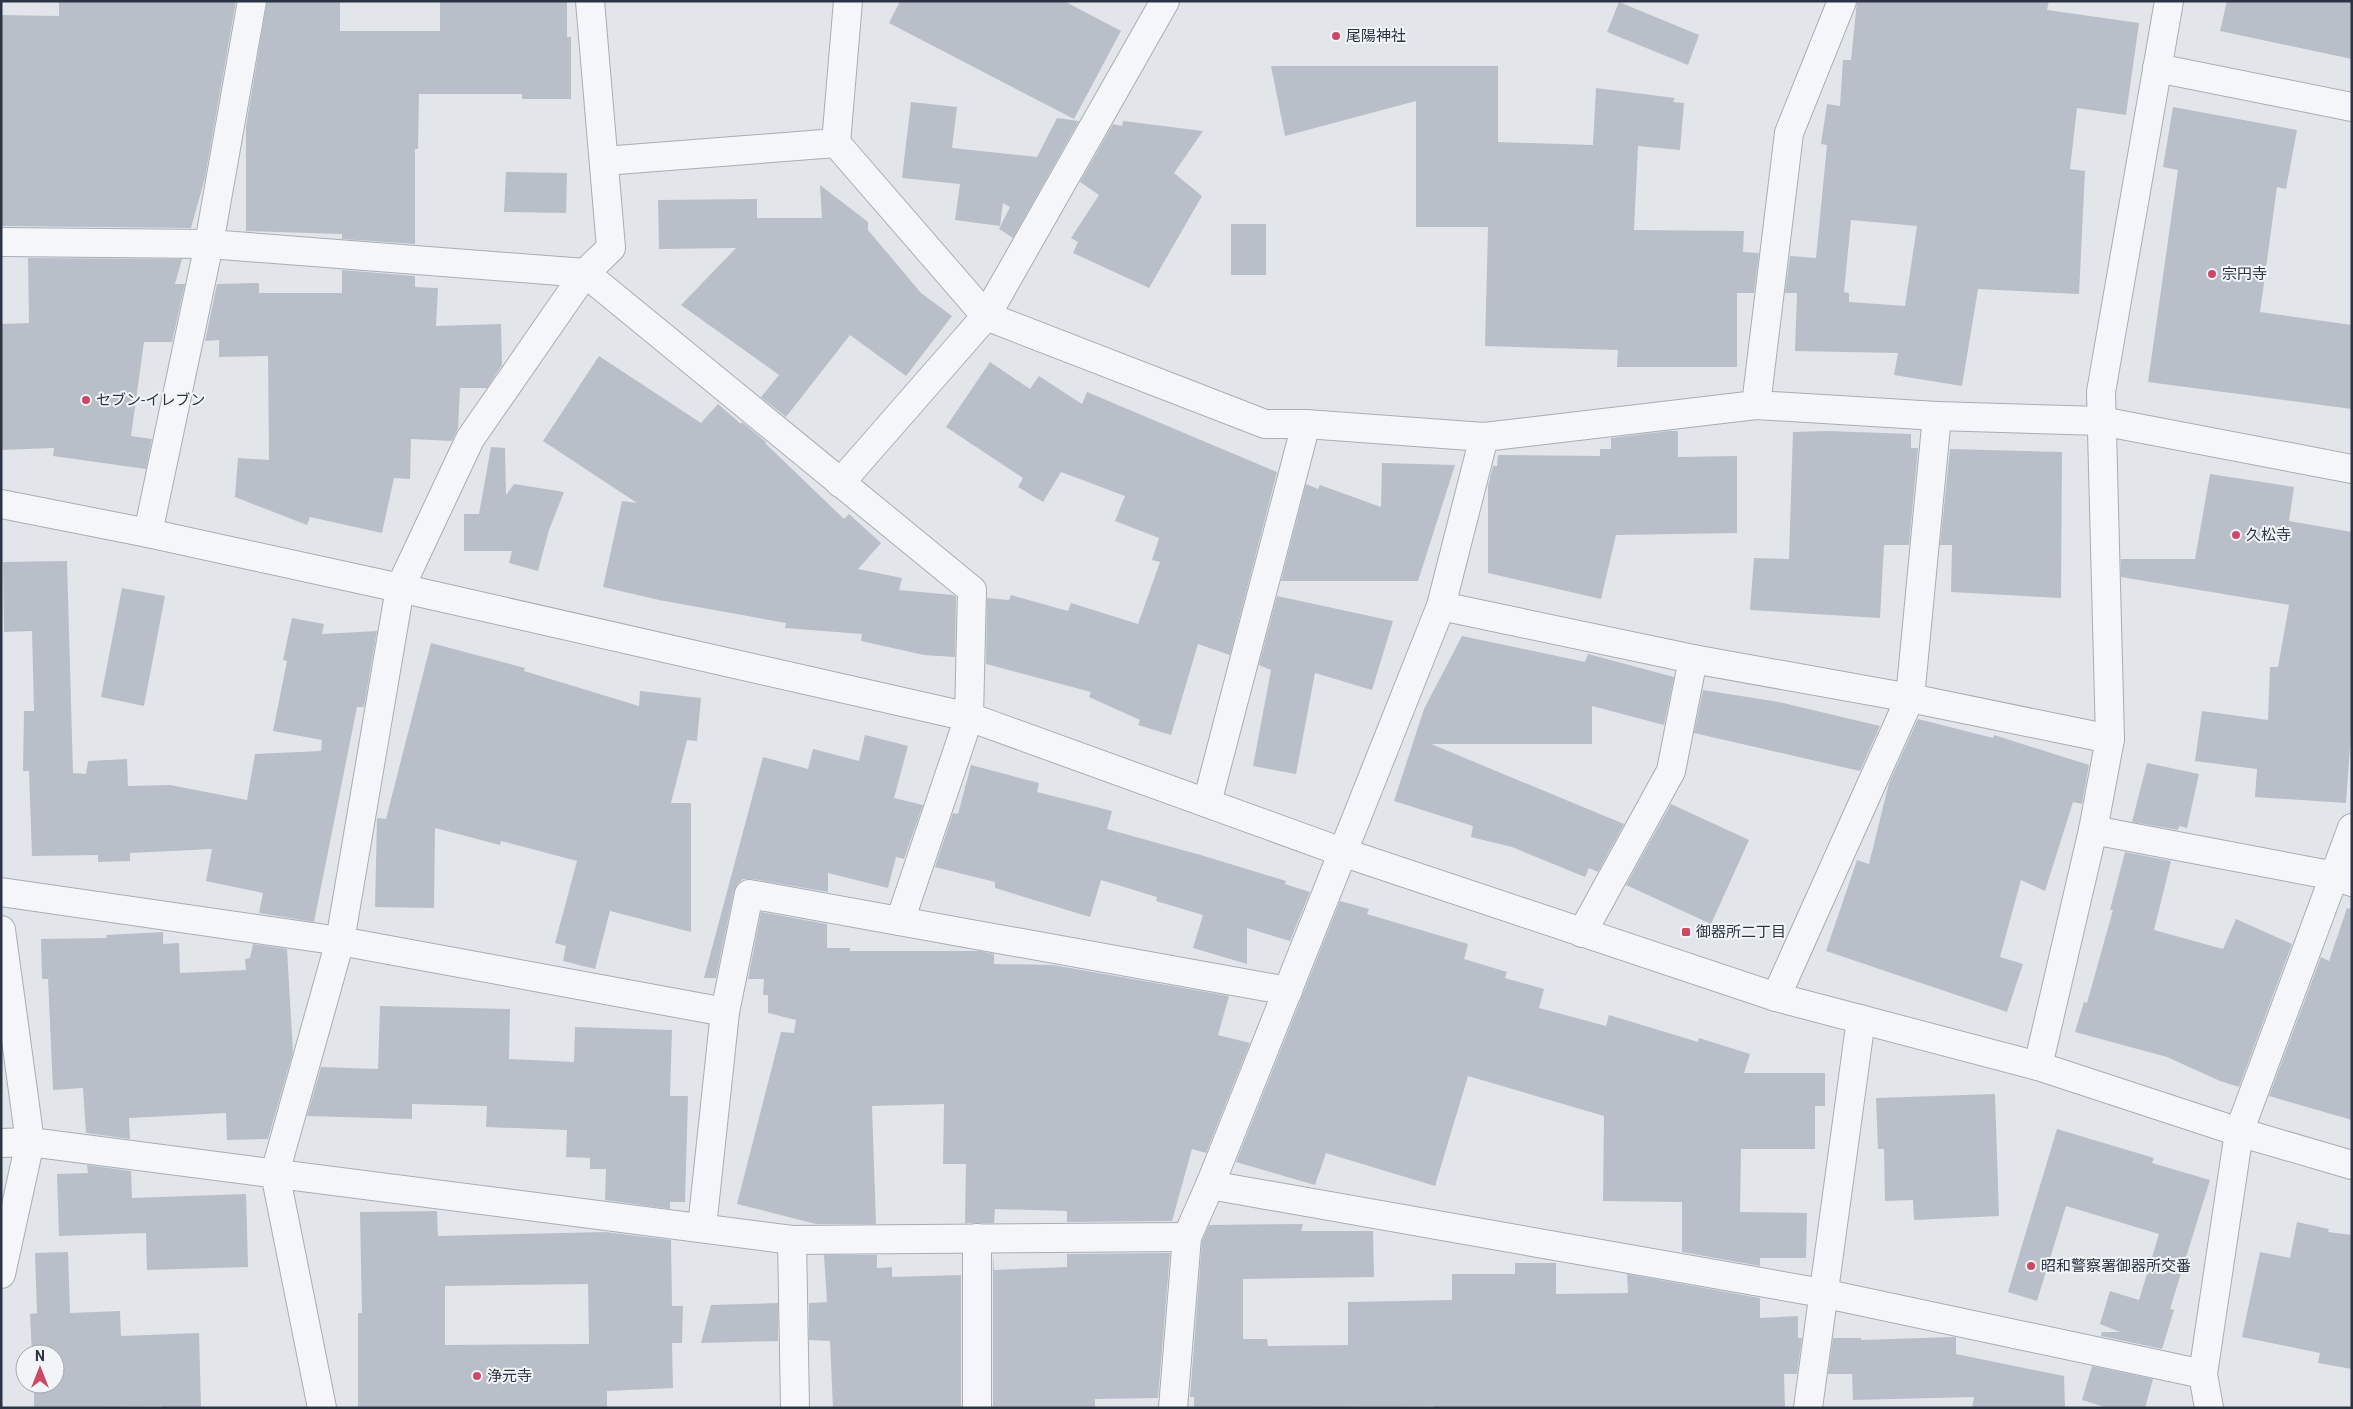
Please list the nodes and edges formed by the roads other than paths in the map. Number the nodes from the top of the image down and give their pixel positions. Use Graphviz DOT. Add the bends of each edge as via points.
graph roads {
  1 [pos="252,1"];
  2 [pos="590,1"];
  3 [pos="848,1"];
  4 [pos="1165,1"];
  5 [pos="1842,1"];
  6 [pos="2169,1"];
  7 [pos="2157,68"];
  8 [pos="2352,107"];
  9 [pos="836,142"];
  10 [pos="604,160"];
  11 [pos="1,242"];
  12 [pos="209,244"];
  13 [pos="585,273"];
  14 [pos="986,316"];
  15 [pos="1756,405"];
  16 [pos="1937,416"];
  17 [pos="2101,421"];
  18 [pos="1306,424"];
  19 [pos="1484,437"];
  20 [pos="2352,469"];
  21 [pos="840,483"];
  22 [pos="1,504"];
  23 [pos="148,533"];
  24 [pos="400,588"];
  25 [pos="1441,606"];
  26 [pos="1693,659"];
  27 [pos="1910,698"];
  28 [pos="968,717"];
  29 [pos="2110,739"];
  30 [pos="1207,804"];
  31 [pos="2352,828"];
  32 [pos="2093,830"];
  33 [pos="1342,852"];
  34 [pos="2344,879"];
  35 [pos="1,892"];
  36 [pos="900,921"];
  37 [pos="1,930"];
  38 [pos="1582,933"];
  39 [pos="340,941"];
  40 [pos="1288,991"];
  41 [pos="1776,997"];
  42 [pos="725,1012"];
  43 [pos="1861,1019"];
  44 [pos="2038,1066"];
  45 [pos="2240,1132"];
  46 [pos="30,1142"];
  47 [pos="1,1143"];
  48 [pos="2352,1166"];
  49 [pos="275,1173"];
  50 [pos="1210,1186"];
  51 [pos="702,1227"];
  52 [pos="1186,1237"];
  53 [pos="977,1238"];
  54 [pos="792,1240"];
  55 [pos="1,1274"];
  56 [pos="1822,1293"];
  57 [pos="2203,1374"];
  58 [pos="322,1408"];
  59 [pos="795,1408"];
  60 [pos="977,1408"];
  61 [pos="1173,1408"];
  62 [pos="1808,1408"];
  63 [pos="2209,1408"];
  1 -- 12 [label="street"];
  2 -- 10 [label="street"];
  3 -- 9 [label="street"];
  4 -- 14 [label="street"];
  5 -- 15 [label="street" via="1789,133"];
  6 -- 7 [label="street"];
  7 -- 8 [label="street"];
  7 -- 17 [label="street" via="2101,392"];
  9 -- 10 [label="street"];
  9 -- 14 [label="street"];
  10 -- 13 [label="street" via="611,248"];
  11 -- 12 [label="street"];
  12 -- 13 [label="street"];
  12 -- 23 [label="street"];
  13 -- 21 [label="street"];
  13 -- 24 [label="street" via="470,439"];
  14 -- 18 [label="street" via="1265,424"];
  14 -- 21 [label="street"];
  15 -- 16 [label="street"];
  15 -- 19 [label="street"];
  16 -- 17 [label="street"];
  16 -- 27 [label="street"];
  17 -- 20 [label="street"];
  17 -- 29 [label="street"];
  18 -- 19 [label="street"];
  18 -- 30 [label="street"];
  19 -- 25 [label="street"];
  21 -- 28 [label="street" via="972,590"];
  22 -- 23 [label="street"];
  23 -- 24 [label="street"];
  24 -- 28 [label="street"];
  24 -- 39 [label="street"];
  25 -- 26 [label="street"];
  25 -- 33 [label="street"];
  26 -- 27 [label="street"];
  26 -- 38 [label="street" via="1671,771"];
  27 -- 29 [label="street"];
  27 -- 41 [label="street"];
  28 -- 30 [label="street"];
  28 -- 36 [label="street"];
  29 -- 32 [label="street"];
  30 -- 33 [label="street"];
  31 -- 34 [label="street"];
  32 -- 34 [label="street"];
  32 -- 44 [label="street"];
  33 -- 38 [label="street"];
  33 -- 40 [label="street"];
  34 -- 45 [label="street"];
  35 -- 39 [label="street"];
  36 -- 40 [label="street"];
  36 -- 42 [label="street" via="749,894"];
  37 -- 46 [label="street"];
  38 -- 41 [label="street"];
  39 -- 42 [label="street"];
  39 -- 49 [label="street"];
  40 -- 50 [label="street"];
  41 -- 43 [label="street"];
  42 -- 51 [label="street"];
  43 -- 44 [label="street"];
  43 -- 56 [label="street"];
  44 -- 45 [label="street"];
  45 -- 48 [label="street"];
  45 -- 57 [label="street"];
  46 -- 47 [label="street"];
  46 -- 49 [label="street"];
  46 -- 55 [label="street"];
  49 -- 51 [label="street"];
  49 -- 58 [label="street"];
  50 -- 52 [label="street"];
  50 -- 56 [label="street"];
  51 -- 54 [label="street"];
  52 -- 53 [label="street"];
  52 -- 61 [label="street"];
  53 -- 54 [label="street"];
  53 -- 60 [label="street"];
  54 -- 59 [label="street"];
  56 -- 57 [label="street"];
  56 -- 62 [label="street"];
  57 -- 63 [label="street"];
}
